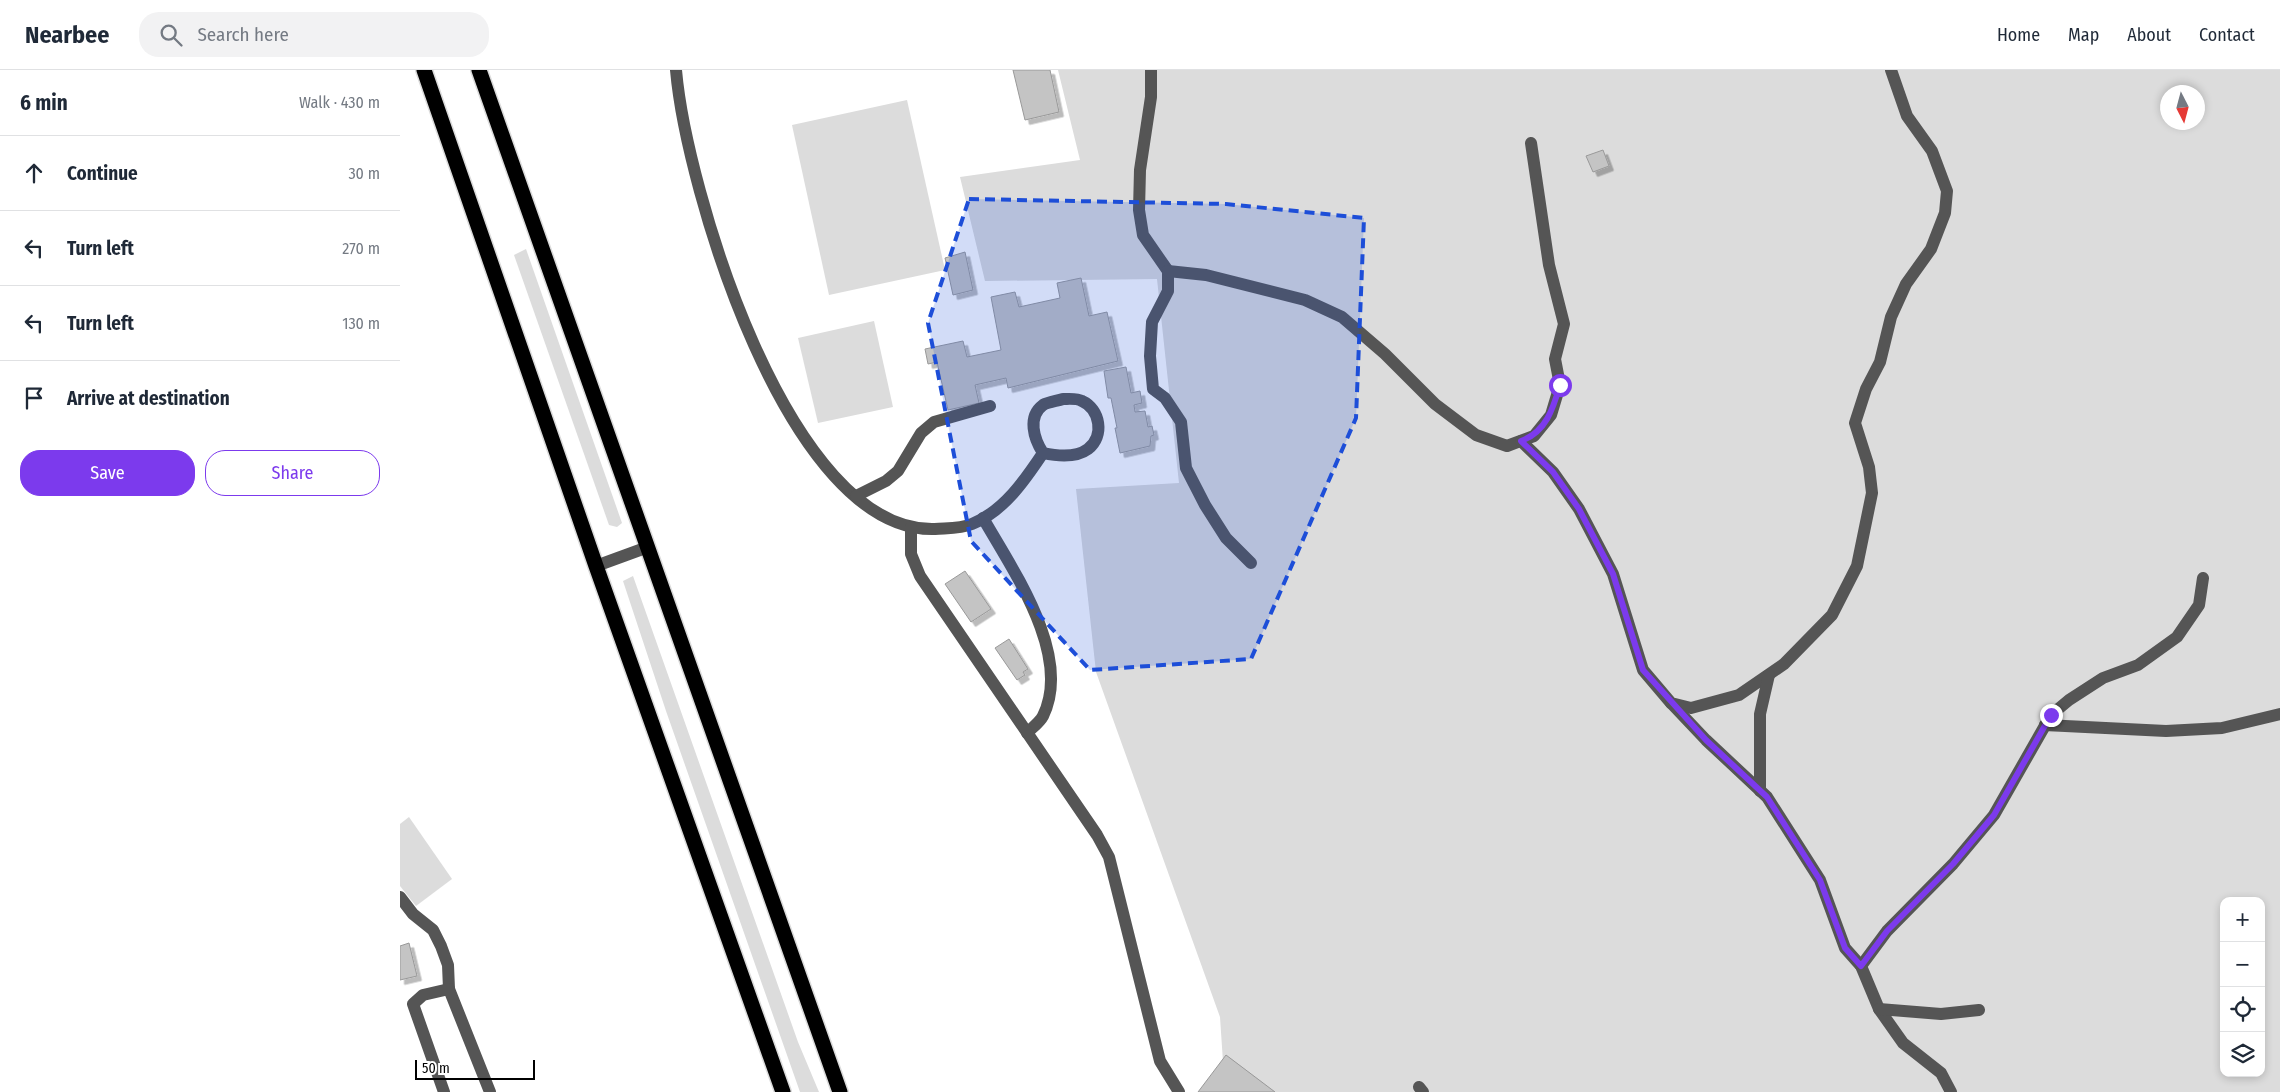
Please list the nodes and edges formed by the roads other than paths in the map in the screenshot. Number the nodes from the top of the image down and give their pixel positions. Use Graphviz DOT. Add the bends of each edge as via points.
graph roads {
  1 [pos="424,70"];
  2 [pos="479,70"];
  3 [pos="676,70"];
  4 [pos="1151,70"];
  5 [pos="1891,70"];
  6 [pos="1530,142"];
  7 [pos="1168,271"];
  8 [pos="990,406"];
  9 [pos="1521,441"];
  10 [pos="1043,453"];
  11 [pos="856,496"];
  12 [pos="983,518"];
  13 [pos="912,527"];
  14 [pos="648,547"];
  15 [pos="1251,562"];
  16 [pos="596,566"];
  17 [pos="2203,578"];
  18 [pos="1769,674"];
  19 [pos="1671,703"];
  20 [pos="2280,714"];
  21 [pos="2045,725"];
  22 [pos="1027,733"];
  23 [pos="1760,791"];
  24 [pos="400,897"];
  25 [pos="1861,966"];
  26 [pos="449,989"];
  27 [pos="1879,1009"];
  28 [pos="1979,1010"];
  29 [pos="444,1092"];
  30 [pos="490,1092"];
  31 [pos="783,1092"];
  32 [pos="840,1092"];
  33 [pos="1179,1092"];
  34 [pos="1951,1092"];
  1 -- 16 [label="highway"];
  2 -- 14 [label="highway"];
  3 -- 11 [label="lane" via="700,198 730,290 787,409 810,448"];
  4 -- 7 [label="lane" via="1139,210 1144,235"];
  5 -- 18 [label="lane" via="1908,116 1932,152 1947,191 1945,213 1932,249 1906,284 1890,318 1880,362 1866,389 1855,423 1869,467 1872,492 1857,566 1832,615 1784,664"];
  6 -- 9 [label="lane" via="1549,264 1564,324 1555,359 1560,385 1551,415 1534,436"];
  7 -- 9 [label="lane" via="1206,275 1305,300 1342,317 1436,404 1476,435 1507,446"];
  7 -- 15 [label="lane" via="1168,291 1152,322 1150,356 1153,389 1165,398 1181,422 1186,468 1205,505 1226,538"];
  8 -- 11 [label="lane" via="934,422 921,433 898,471"];
  9 -- 19 [label="lane" via="1553,472 1579,509 1613,574 1643,670"];
  10 -- 10 [label="lane" via="1056,456 1088,449 1097,437 1099,422 1094,409 1081,400 1063,399 1044,405 1035,417 1034,431 1036,443"];
  10 -- 12 [label="lane" via="1007,500"];
  11 -- 13 [label="lane" via="886,519"];
  12 -- 13 [label="lane" via="958,528"];
  12 -- 22 [label="lane" via="1039,618 1048,652 1048,700 1042,718"];
  13 -- 22 [label="lane" via="911,554 920,576"];
  14 -- 16 [label="lane"];
  14 -- 32 [label="highway"];
  16 -- 31 [label="highway"];
  17 -- 21 [label="lane" via="2199,605 2177,637 2138,665 2103,678 2069,700 2051,715"];
  18 -- 19 [label="lane" via="1739,695 1691,708"];
  18 -- 23 [label="lane" via="1760,714"];
  19 -- 23 [label="lane"];
  20 -- 21 [label="lane" via="2222,728 2166,731"];
  21 -- 25 [label="lane" via="1994,815 1953,864 1887,931"];
  22 -- 33 [label="lane" via="1109,857 1160,1061"];
  23 -- 25 [label="lane" via="1773,805 1820,880 1845,948"];
  24 -- 26 [label="lane" via="413,914 433,930 448,965"];
  25 -- 27 [label="lane"];
  26 -- 29 [label="lane" via="423,995 414,1004"];
  26 -- 30 [label="lane"];
  27 -- 28 [label="lane" via="1941,1014"];
  27 -- 34 [label="lane" via="1903,1043 1942,1073"];
}
